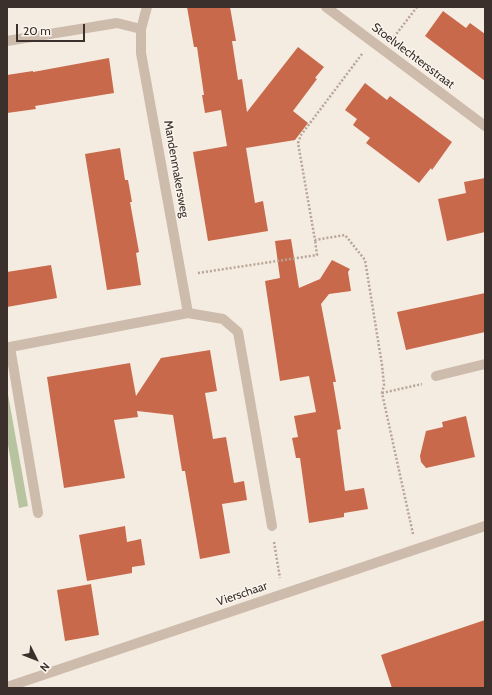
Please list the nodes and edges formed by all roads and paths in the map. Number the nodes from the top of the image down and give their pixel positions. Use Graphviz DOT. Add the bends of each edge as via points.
graph roads {
  1 [pos="147,7"];
  2 [pos="326,7"];
  3 [pos="417,7"];
  4 [pos="141,29"];
  5 [pos="7,41"];
  6 [pos="372,41"];
  7 [pos="384,50"];
  8 [pos="485,126"];
  9 [pos="315,240"];
  10 [pos="182,276"];
  11 [pos="188,313"];
  12 [pos="8,347"];
  13 [pos="485,364"];
  14 [pos="436,376"];
  15 [pos="382,393"];
  16 [pos="38,512"];
  17 [pos="272,526"];
  18 [pos="485,526"];
  19 [pos="416,549"];
  20 [pos="282,594"];
  21 [pos="7,687"];
  1 -- 4 [label="street, Mandenmakersweg"];
  2 -- 6 [label="street, Stoelvlechtersstraat"];
  3 -- 7 [label="path"];
  4 -- 5 [label="street" via="117,23"];
  4 -- 10 [label="street, Mandenmakersweg" via="142,53"];
  6 -- 7 [label="street, Stoelvlechtersstraat"];
  6 -- 9 [label="path" via="301,135 298,143"];
  7 -- 8 [label="street, Stoelvlechtersstraat"];
  9 -- 10 [label="path" via="317,255"];
  9 -- 15 [label="path" via="345,235 365,260 384,385"];
  10 -- 11 [label="street, Mandenmakersweg"];
  11 -- 12 [label="street"];
  11 -- 17 [label="street" via="223,319 238,332"];
  12 -- 16 [label="street"];
  13 -- 14 [label="street"];
  14 -- 15 [label="path" via="420,385"];
  15 -- 19 [label="path"];
  17 -- 20 [label="path"];
  18 -- 19 [label="street, Vierschaar"];
  19 -- 20 [label="street, Vierschaar"];
  20 -- 21 [label="street, Vierschaar"];
}
